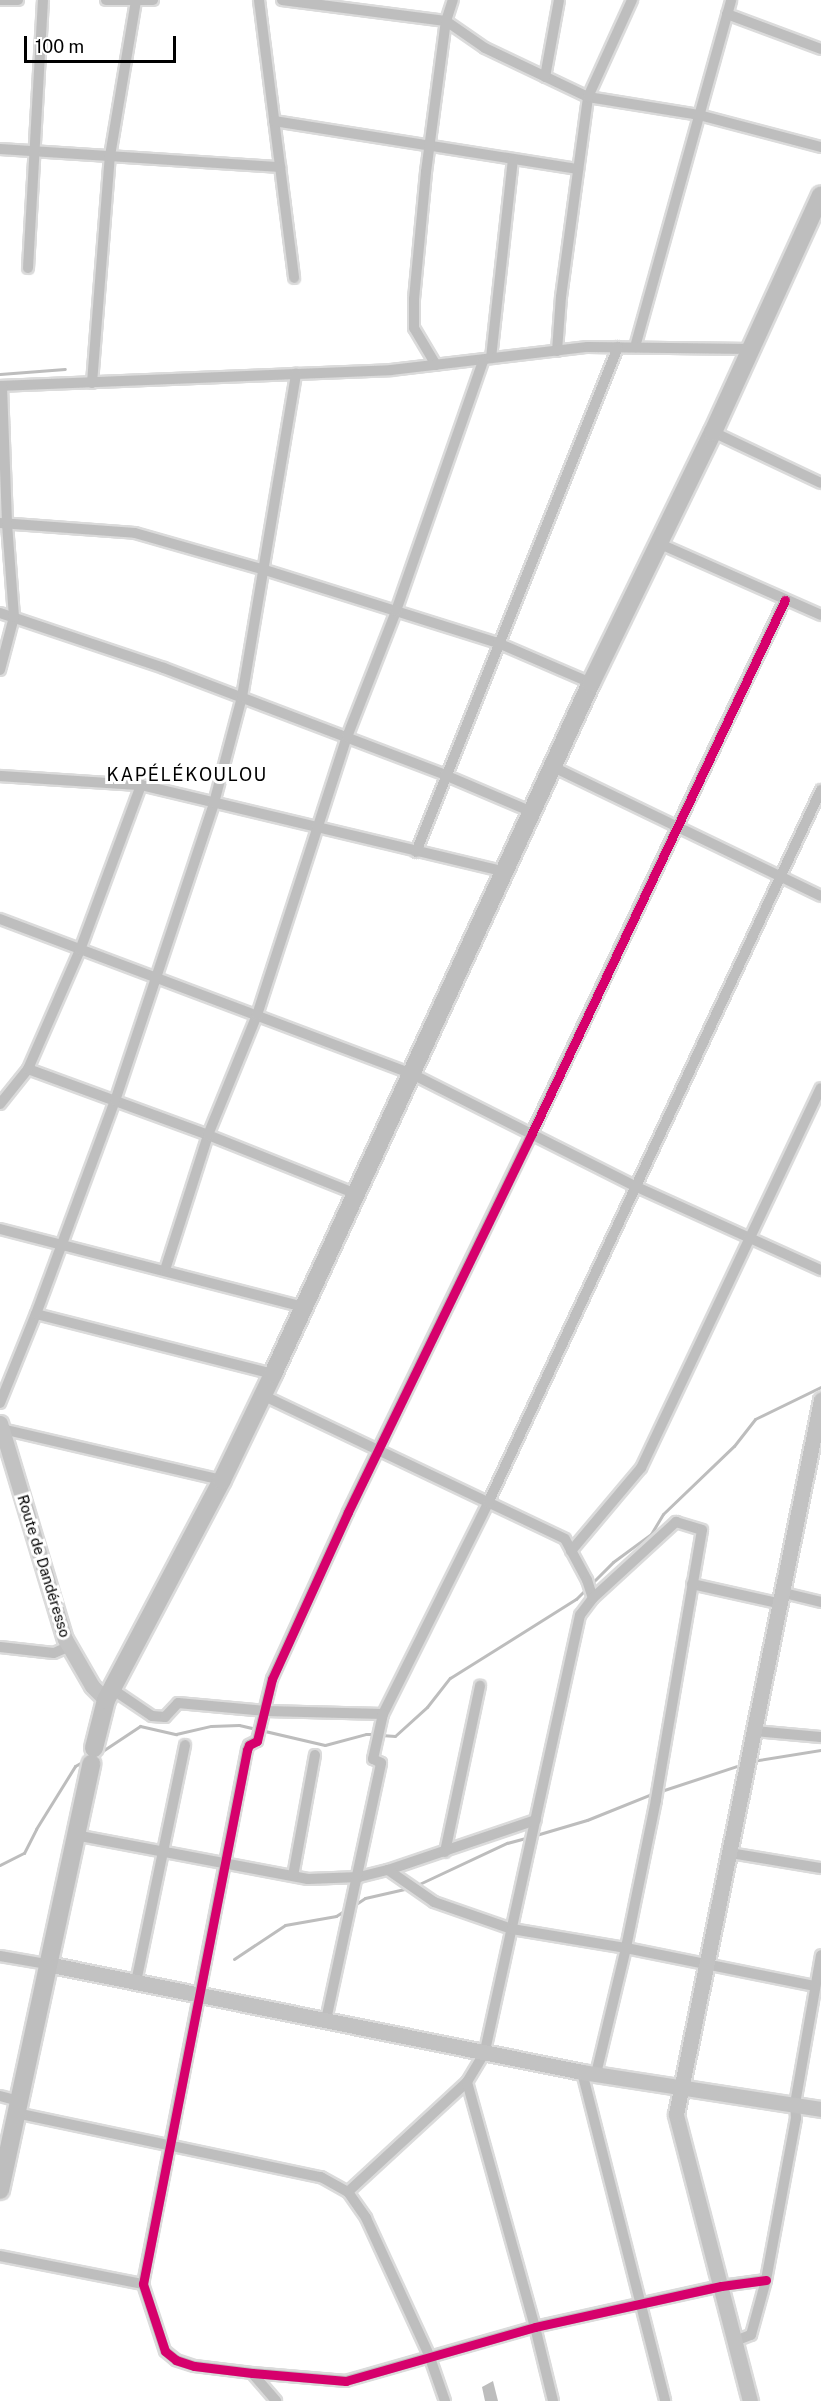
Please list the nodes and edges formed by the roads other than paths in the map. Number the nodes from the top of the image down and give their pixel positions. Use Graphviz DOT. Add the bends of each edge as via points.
graph roads {
  1 [pos="0,0"];
  2 [pos="18,0"];
  3 [pos="43,0"];
  4 [pos="106,0"];
  5 [pos="136,0"];
  6 [pos="153,0"];
  7 [pos="259,0"];
  8 [pos="282,0"];
  9 [pos="453,0"];
  10 [pos="559,0"];
  11 [pos="632,0"];
  12 [pos="731,0"];
  13 [pos="340,4"];
  14 [pos="727,14"];
  15 [pos="446,21"];
  16 [pos="821,49"];
  17 [pos="545,77"];
  18 [pos="588,97"];
  19 [pos="699,115"];
  20 [pos="274,121"];
  21 [pos="430,145"];
  22 [pos="821,147"];
  23 [pos="0,149"];
  24 [pos="35,151"];
  25 [pos="110,156"];
  26 [pos="513,160"];
  27 [pos="280,167"];
  28 [pos="578,169"];
  29 [pos="819,205"];
  30 [pos="28,268"];
  31 [pos="294,278"];
  32 [pos="618,346"];
  33 [pos="635,347"];
  34 [pos="750,349"];
  35 [pos="557,351"];
  36 [pos="487,360"];
  37 [pos="436,365"];
  38 [pos="296,373"];
  39 [pos="92,383"];
  40 [pos="1,386"];
  41 [pos="713,432"];
  42 [pos="821,483"];
  43 [pos="3,523"];
  44 [pos="658,543"];
  45 [pos="266,570"];
  46 [pos="785,600"];
  47 [pos="396,611"];
  48 [pos="0,613"];
  49 [pos="821,615"];
  50 [pos="14,617"];
  51 [pos="498,644"];
  52 [pos="0,670"];
  53 [pos="591,683"];
  54 [pos="242,697"];
  55 [pos="347,737"];
  56 [pos="553,767"];
  57 [pos="446,775"];
  58 [pos="0,776"];
  59 [pos="141,785"];
  60 [pos="821,789"];
  61 [pos="214,803"];
  62 [pos="532,812"];
  63 [pos="678,825"];
  64 [pos="319,830"];
  65 [pos="416,852"];
  66 [pos="505,872"];
  67 [pos="781,877"];
  68 [pos="821,896"];
  69 [pos="0,919"];
  70 [pos="80,950"];
  71 [pos="157,977"];
  72 [pos="257,1015"];
  73 [pos="28,1069"];
  74 [pos="412,1074"];
  75 [pos="821,1088"];
  76 [pos="115,1101"];
  77 [pos="0,1104"];
  78 [pos="532,1133"];
  79 [pos="208,1135"];
  80 [pos="638,1187"];
  81 [pos="356,1194"];
  82 [pos="0,1229"];
  83 [pos="749,1238"];
  84 [pos="61,1243"];
  85 [pos="165,1270"];
  86 [pos="821,1270"];
  87 [pos="303,1307"];
  88 [pos="36,1314"];
  89 [pos="273,1374"];
  90 [pos="262,1395"];
  91 [pos="821,1400"];
  92 [pos="0,1403"];
  93 [pos="1,1426"];
  94 [pos="3,1448"];
  95 [pos="378,1450"];
  96 [pos="222,1480"];
  97 [pos="488,1503"];
  98 [pos="571,1551"];
  99 [pos="692,1584"];
  100 [pos="592,1595"];
  101 [pos="779,1597"];
  102 [pos="821,1602"];
  103 [pos="70,1646"];
  104 [pos="0,1647"];
  105 [pos="480,1686"];
  106 [pos="109,1694"];
  107 [pos="266,1711"];
  108 [pos="383,1714"];
  109 [pos="754,1731"];
  110 [pos="821,1737"];
  111 [pos="185,1745"];
  112 [pos="315,1755"];
  113 [pos="536,1820"];
  114 [pos="75,1835"];
  115 [pos="162,1851"];
  116 [pos="445,1852"];
  117 [pos="730,1852"];
  118 [pos="226,1863"];
  119 [pos="821,1868"];
  120 [pos="388,1870"];
  121 [pos="293,1876"];
  122 [pos="359,1877"];
  123 [pos="512,1929"];
  124 [pos="626,1948"];
  125 [pos="821,1955"];
  126 [pos="0,1956"];
  127 [pos="47,1964"];
  128 [pos="708,1965"];
  129 [pos="136,1982"];
  130 [pos="815,1986"];
  131 [pos="200,1994"];
  132 [pos="326,2020"];
  133 [pos="485,2052"];
  134 [pos="589,2073"];
  135 [pos="467,2082"];
  136 [pos="680,2088"];
  137 [pos="0,2096"];
  138 [pos="795,2104"];
  139 [pos="17,2107"];
  140 [pos="821,2109"];
  141 [pos="170,2145"];
  142 [pos="0,2190"];
  143 [pos="348,2192"];
  144 [pos="0,2256"];
  145 [pos="766,2280"];
  146 [pos="143,2284"];
  147 [pos="721,2286"];
  148 [pos="641,2306"];
  149 [pos="535,2327"];
  150 [pos="735,2341"];
  151 [pos="429,2355"];
  152 [pos="252,2373"];
  153 [pos="276,2401"];
  154 [pos="445,2401"];
  155 [pos="553,2401"];
  156 [pos="665,2401"];
  157 [pos="750,2401"];
  1 -- 2 [label="street"];
  3 -- 24 [label="street"];
  4 -- 5 [label="street"];
  5 -- 6 [label="street"];
  5 -- 25 [label="street"];
  7 -- 20 [label="street"];
  8 -- 13 [label="street"];
  9 -- 15 [label="street"];
  10 -- 17 [label="street"];
  11 -- 18 [label="street"];
  12 -- 14 [label="street"];
  13 -- 15 [label="street"];
  14 -- 16 [label="street"];
  14 -- 19 [label="street"];
  15 -- 17 [label="street" via="485,48"];
  15 -- 21 [label="street"];
  17 -- 18 [label="street"];
  18 -- 19 [label="street"];
  18 -- 28 [label="street"];
  19 -- 22 [label="street"];
  19 -- 33 [label="street"];
  20 -- 21 [label="street"];
  20 -- 27 [label="street"];
  21 -- 26 [label="street"];
  21 -- 37 [label="street" via="414,328"];
  23 -- 24 [label="street"];
  24 -- 25 [label="street"];
  24 -- 30 [label="street"];
  25 -- 27 [label="street"];
  25 -- 39 [label="street"];
  26 -- 28 [label="street"];
  26 -- 36 [label="street"];
  27 -- 31 [label="street"];
  28 -- 35 [label="street"];
  29 -- 34 [label="highway"];
  32 -- 33 [label="street"];
  32 -- 35 [label="street"];
  32 -- 51 [label="street"];
  33 -- 34 [label="street"];
  34 -- 41 [label="highway"];
  35 -- 36 [label="street"];
  36 -- 37 [label="street"];
  36 -- 47 [label="street"];
  37 -- 38 [label="street"];
  38 -- 39 [label="street"];
  38 -- 45 [label="street"];
  39 -- 40 [label="street"];
  40 -- 43 [label="street"];
  41 -- 42 [label="street"];
  41 -- 44 [label="highway"];
  43 -- 45 [label="street" via="135,533"];
  43 -- 50 [label="street"];
  44 -- 46 [label="street"];
  44 -- 53 [label="highway"];
  45 -- 47 [label="street"];
  45 -- 54 [label="street"];
  46 -- 49 [label="street"];
  46 -- 63 [label="street"];
  47 -- 51 [label="street"];
  47 -- 55 [label="street"];
  48 -- 50 [label="street"];
  50 -- 52 [label="street"];
  50 -- 54 [label="street"];
  51 -- 53 [label="street"];
  51 -- 57 [label="street"];
  53 -- 56 [label="highway"];
  54 -- 55 [label="street"];
  54 -- 61 [label="street"];
  55 -- 57 [label="street"];
  55 -- 64 [label="street"];
  56 -- 62 [label="highway"];
  56 -- 63 [label="street"];
  57 -- 62 [label="street"];
  57 -- 65 [label="street"];
  58 -- 59 [label="street"];
  59 -- 61 [label="street"];
  59 -- 70 [label="street"];
  60 -- 67 [label="street"];
  61 -- 64 [label="street"];
  61 -- 71 [label="street"];
  62 -- 66 [label="highway"];
  63 -- 67 [label="street"];
  63 -- 78 [label="street"];
  64 -- 65 [label="street"];
  64 -- 72 [label="street"];
  65 -- 66 [label="street"];
  66 -- 74 [label="highway"];
  67 -- 68 [label="street"];
  67 -- 80 [label="street"];
  69 -- 70 [label="street"];
  70 -- 71 [label="street"];
  70 -- 73 [label="street"];
  71 -- 72 [label="street"];
  71 -- 76 [label="street"];
  72 -- 74 [label="street"];
  72 -- 79 [label="street"];
  73 -- 76 [label="street"];
  73 -- 77 [label="street"];
  74 -- 78 [label="street"];
  74 -- 81 [label="highway"];
  75 -- 83 [label="street"];
  76 -- 79 [label="street"];
  76 -- 84 [label="street"];
  78 -- 80 [label="street"];
  78 -- 95 [label="street"];
  79 -- 81 [label="street"];
  79 -- 85 [label="street"];
  80 -- 83 [label="street"];
  80 -- 97 [label="street"];
  81 -- 87 [label="highway"];
  82 -- 84 [label="street"];
  83 -- 86 [label="street"];
  83 -- 98 [label="street" via="641,1468"];
  84 -- 85 [label="street"];
  84 -- 88 [label="street"];
  85 -- 87 [label="street"];
  87 -- 89 [label="highway"];
  88 -- 89 [label="street"];
  88 -- 92 [label="street"];
  89 -- 90 [label="highway"];
  90 -- 95 [label="street"];
  90 -- 96 [label="highway"];
  91 -- 101 [label="street"];
  93 -- 94 [label="street, Route de Dandéresso"];
  93 -- 96 [label="street"];
  94 -- 103 [label="street, Route de Dandéresso"];
  95 -- 97 [label="street"];
  95 -- 107 [label="street" via="272,1679"];
  96 -- 106 [label="highway"];
  97 -- 98 [label="street" via="565,1539"];
  97 -- 108 [label="street"];
  98 -- 100 [label="street"];
  99 -- 100 [label="street" via="702,1530 676,1522"];
  99 -- 101 [label="street"];
  99 -- 124 [label="street" via="656,1800"];
  100 -- 113 [label="street" via="580,1615"];
  101 -- 102 [label="street"];
  101 -- 109 [label="street"];
  103 -- 104 [label="street" via="54,1653"];
  103 -- 106 [label="street, Route de Dandéresso" via="92,1686"];
  105 -- 116 [label="street"];
  106 -- 107 [label="street" via="152,1716 165,1717 178,1703"];
  106 -- 114 [label="highway"];
  107 -- 108 [label="street"];
  107 -- 118 [label="street" via="258,1741 247,1750"];
  108 -- 122 [label="street" via="374,1759 381,1763"];
  109 -- 110 [label="street"];
  109 -- 117 [label="street"];
  111 -- 115 [label="street"];
  112 -- 121 [label="street"];
  113 -- 116 [label="street"];
  113 -- 123 [label="street"];
  114 -- 115 [label="street"];
  114 -- 127 [label="highway"];
  115 -- 118 [label="street"];
  115 -- 129 [label="street"];
  116 -- 120 [label="street"];
  117 -- 119 [label="street"];
  117 -- 128 [label="street"];
  118 -- 121 [label="street"];
  118 -- 131 [label="street"];
  120 -- 122 [label="street"];
  120 -- 123 [label="street" via="434,1902"];
  121 -- 122 [label="street"];
  122 -- 132 [label="street"];
  123 -- 124 [label="street"];
  123 -- 133 [label="street"];
  124 -- 128 [label="street"];
  124 -- 134 [label="street"];
  125 -- 130 [label="street"];
  126 -- 127 [label="street"];
  127 -- 129 [label="street"];
  127 -- 139 [label="highway"];
  128 -- 130 [label="street"];
  128 -- 136 [label="street"];
  129 -- 131 [label="street"];
  130 -- 138 [label="street"];
  131 -- 132 [label="street"];
  131 -- 141 [label="street"];
  132 -- 133 [label="street"];
  133 -- 134 [label="street"];
  133 -- 135 [label="street"];
  134 -- 136 [label="street"];
  134 -- 148 [label="street"];
  135 -- 143 [label="street"];
  135 -- 149 [label="street"];
  136 -- 138 [label="street"];
  136 -- 147 [label="street" via="676,2114"];
  137 -- 139 [label="street"];
  138 -- 140 [label="street"];
  138 -- 145 [label="street" via="796,2118"];
  139 -- 141 [label="street"];
  139 -- 142 [label="highway"];
  141 -- 143 [label="street" via="321,2177"];
  141 -- 146 [label="street"];
  143 -- 151 [label="street" via="366,2218"];
  144 -- 146 [label="street"];
  145 -- 147 [label="street"];
  145 -- 150 [label="street" via="751,2335"];
  146 -- 152 [label="street" via="165,2351 194,2366"];
  147 -- 148 [label="street"];
  147 -- 150 [label="street"];
  148 -- 149 [label="street"];
  148 -- 156 [label="street"];
  149 -- 151 [label="street"];
  149 -- 155 [label="street"];
  150 -- 157 [label="street"];
  151 -- 152 [label="street" via="346,2380"];
  151 -- 154 [label="street"];
  152 -- 153 [label="street"];
}
